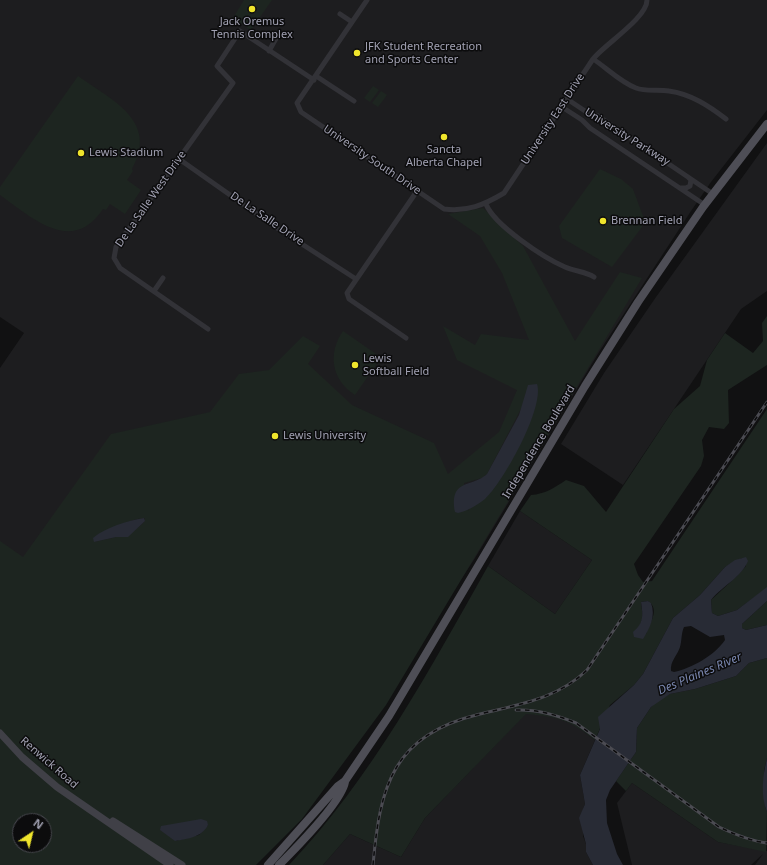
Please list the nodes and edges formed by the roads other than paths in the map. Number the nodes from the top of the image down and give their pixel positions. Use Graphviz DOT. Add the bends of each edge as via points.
graph roads {
  1 [pos="367,0"];
  2 [pos="647,0"];
  3 [pos="340,14"];
  4 [pos="352,22"];
  5 [pos="278,35"];
  6 [pos="269,51"];
  7 [pos="593,59"];
  8 [pos="315,78"];
  9 [pos="567,99"];
  10 [pos="354,101"];
  11 [pos="562,107"];
  12 [pos="726,119"];
  13 [pos="767,124"];
  14 [pos="179,159"];
  15 [pos="688,176"];
  16 [pos="680,188"];
  17 [pos="417,191"];
  18 [pos="713,194"];
  19 [pos="486,204"];
  20 [pos="705,205"];
  21 [pos="444,209"];
  22 [pos="594,277"];
  23 [pos="163,278"];
  24 [pos="356,279"];
  25 [pos="154,291"];
  26 [pos="208,329"];
  27 [pos="406,338"];
  28 [pos="0,733"];
  29 [pos="346,781"];
  30 [pos="106,819"];
  31 [pos="170,865"];
  32 [pos="182,865"];
  33 [pos="268,865"];
  34 [pos="279,865"];
  1 -- 4 [label="street"];
  2 -- 7 [label="street, University East Drive" via="646,8 639,16"];
  3 -- 4 [label="street"];
  4 -- 8 [label="street"];
  5 -- 6 [label="street"];
  6 -- 8 [label="street"];
  6 -- 14 [label="street, De La Salle West Drive" via="240,31 217,66 233,83"];
  7 -- 9 [label="street, University East Drive"];
  7 -- 12 [label="street" via="632,86 643,90 670,91 689,96 701,101"];
  8 -- 10 [label="street"];
  8 -- 17 [label="street, University South Drive" via="297,103 301,112"];
  9 -- 11 [label="street, University East Drive"];
  9 -- 15 [label="street, University Parkway" via="588,113 598,116"];
  11 -- 16 [label="street, University Parkway"];
  11 -- 19 [label="street, University East Drive" via="504,194"];
  13 -- 18 [label="main road, Independence Boulevard"];
  14 -- 24 [label="street, De La Salle Drive" via="277,228"];
  14 -- 25 [label="street, De La Salle West Drive" via="116,247 115,252 114,258 120,268"];
  15 -- 16 [label="street" via="691,180 690,186"];
  15 -- 18 [label="street, University Parkway"];
  16 -- 20 [label="street, University Parkway"];
  17 -- 21 [label="street, University South Drive"];
  17 -- 24 [label="street"];
  18 -- 20 [label="main road, Independence Boulevard"];
  19 -- 21 [label="street, University East Drive" via="458,211"];
  19 -- 22 [label="street" via="497,218 526,244 565,267"];
  20 -- 29 [label="main road, Independence Boulevard" via="604,355 410,680"];
  23 -- 25 [label="street"];
  24 -- 27 [label="street" via="347,293 349,299"];
  25 -- 26 [label="street, De La Salle West Drive"];
  28 -- 30 [label="street, Renwick Road" via="22,757 51,782"];
  29 -- 33 [label="main road, Independence Boulevard" via="338,786"];
  29 -- 34 [label="main road, Independence Boulevard" via="344,788 325,814"];
  30 -- 31 [label="street, Renwick Road"];
  30 -- 32 [label="street, Renwick Road"];
}
